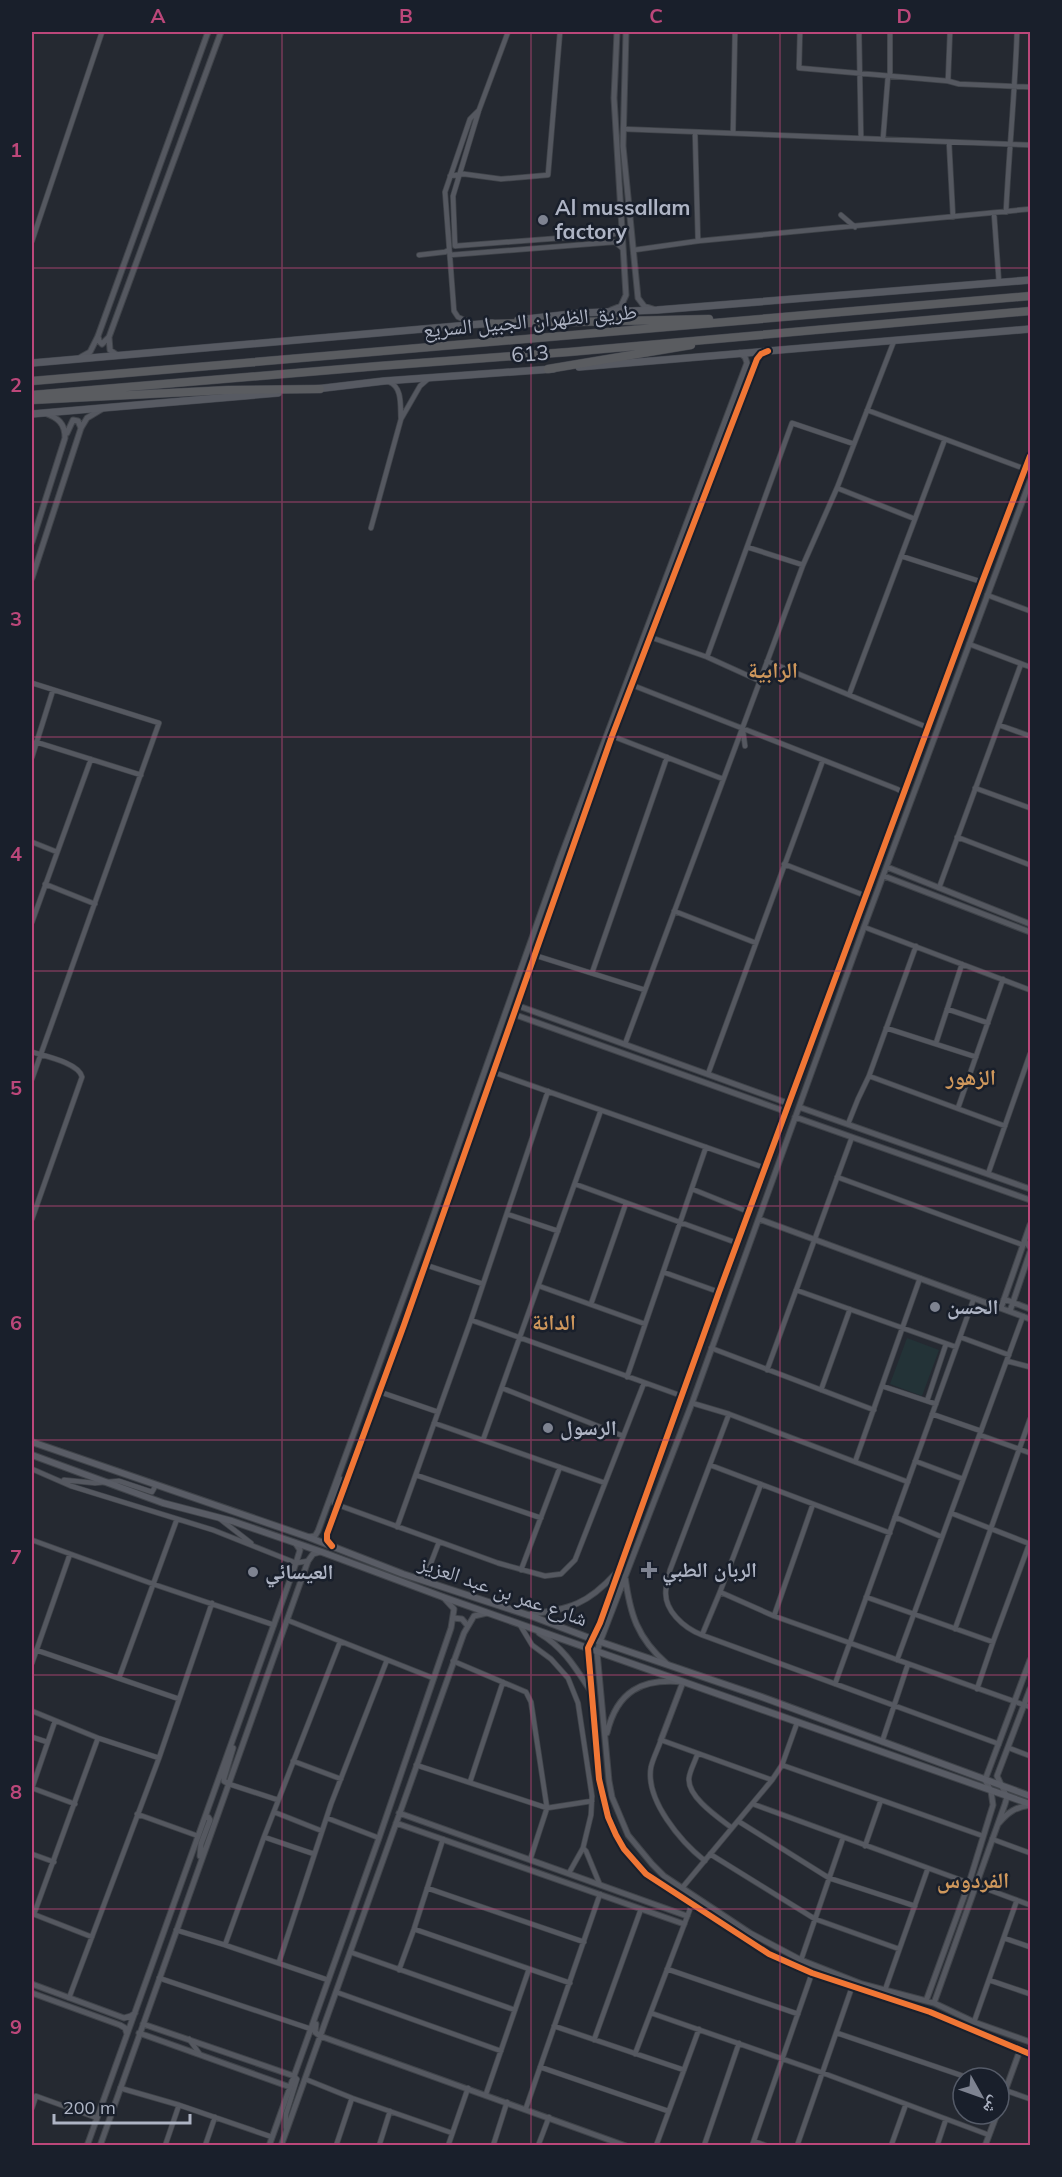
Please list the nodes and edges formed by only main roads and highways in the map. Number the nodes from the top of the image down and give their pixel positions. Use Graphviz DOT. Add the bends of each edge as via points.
graph roads {
  1 [pos="1030,280"];
  2 [pos="1030,296"];
  3 [pos="1030,311"];
  4 [pos="800,315"];
  5 [pos="964,316"];
  6 [pos="1030,316"];
  7 [pos="488,324"];
  8 [pos="1030,329"];
  9 [pos="757,334"];
  10 [pos="32,363"];
  11 [pos="548,369"];
  12 [pos="32,381"];
  13 [pos="320,389"];
  14 [pos="32,395"];
  15 [pos="32,400"];
  16 [pos="32,414"];
  17 [pos="32,1442"];
  18 [pos="32,1455"];
  19 [pos="1030,1796"];
  20 [pos="1030,1805"];
  1 -- 7 [label="main road"];
  2 -- 4 [label="highway, طريق الظهران الجبيل السريع / 613"];
  3 -- 5 [label="highway, طريق الظهران الجبيل السريع / 613"];
  4 -- 7 [label="highway"];
  4 -- 12 [label="highway, طريق الظهران الجبيل السريع / 613"];
  5 -- 6 [label="highway"];
  5 -- 9 [label="highway, طريق الظهران الجبيل السريع / 613"];
  7 -- 10 [label="main road"];
  8 -- 11 [label="main road, 613"];
  9 -- 11 [label="highway"];
  9 -- 14 [label="highway, طريق الظهران الجبيل السريع / 613"];
  11 -- 13 [label="main road, 613"];
  13 -- 15 [label="highway"];
  13 -- 16 [label="main road, 613"];
  17 -- 19 [label="main road, شارع عمر بن عبد العزيز"];
  18 -- 20 [label="main road, شارع عمر بن عبد العزيز" via="163,1503 322,1552"];
}
